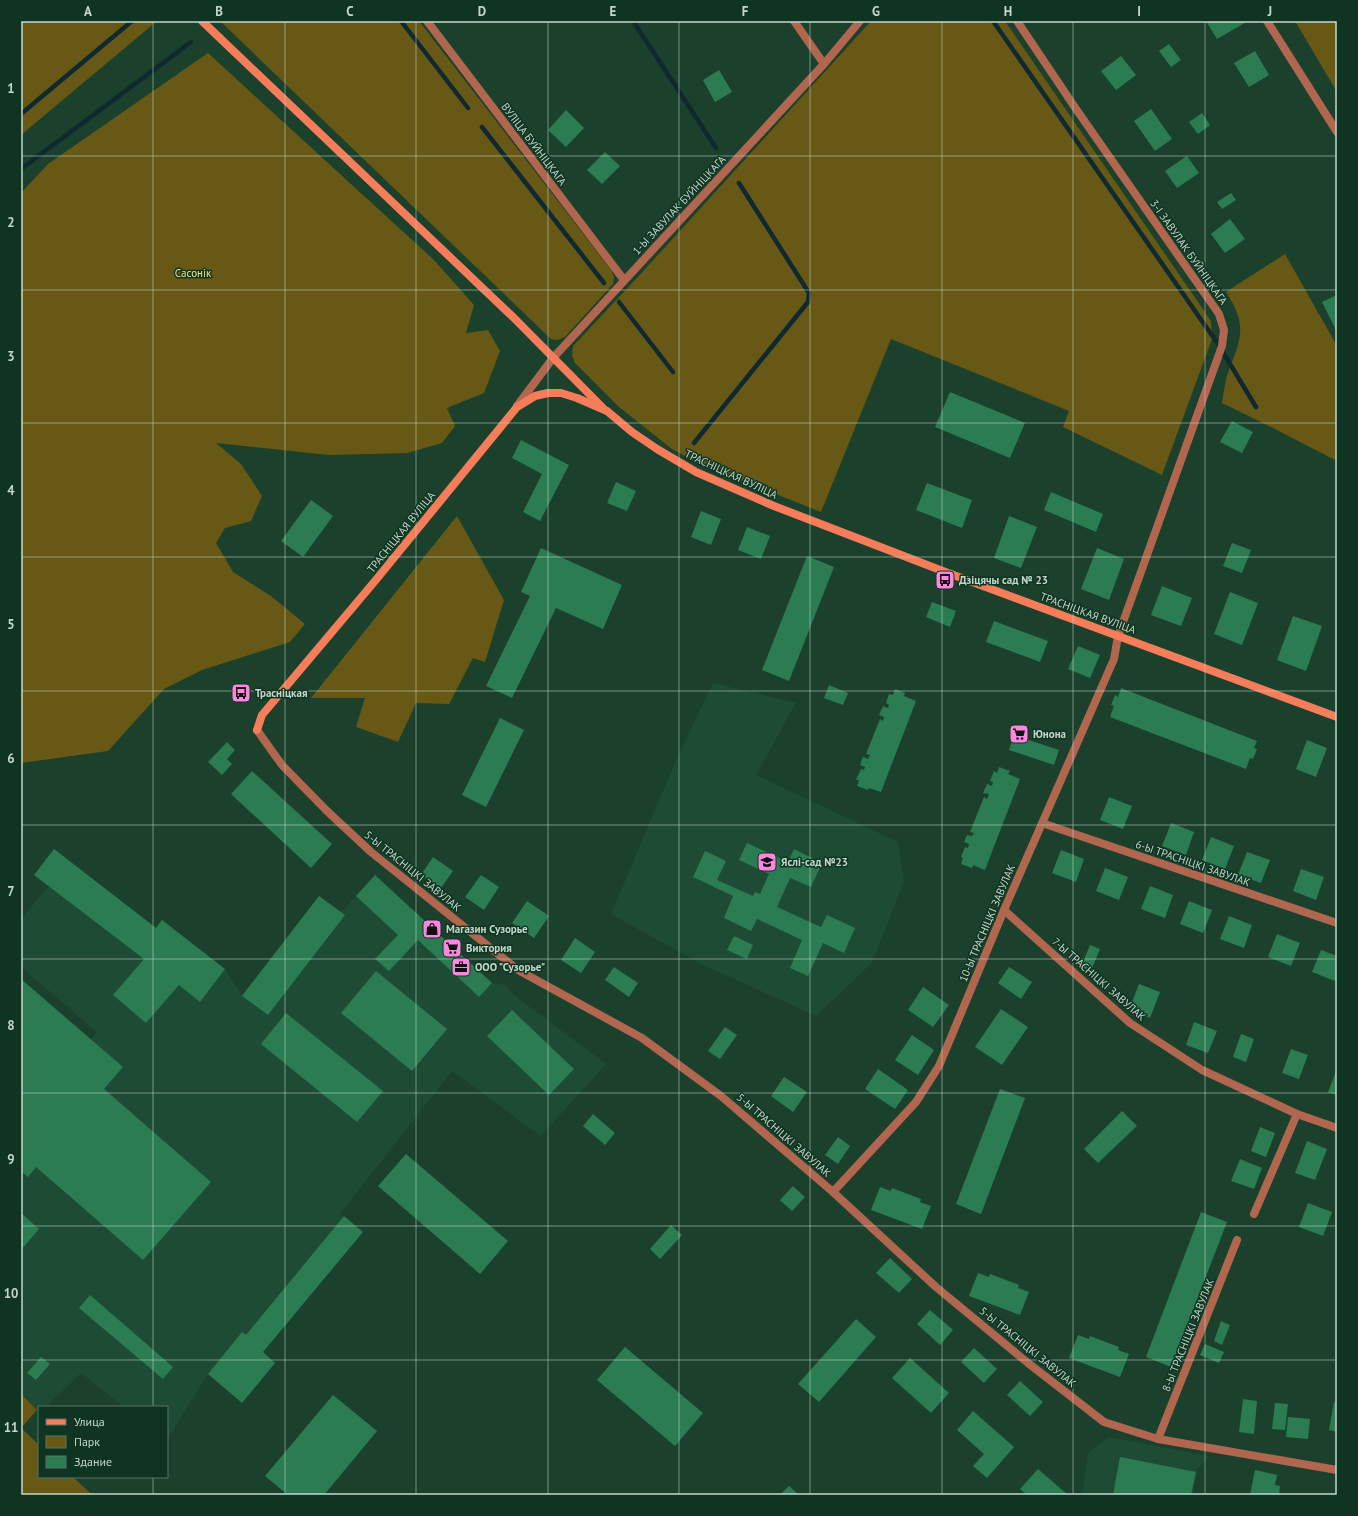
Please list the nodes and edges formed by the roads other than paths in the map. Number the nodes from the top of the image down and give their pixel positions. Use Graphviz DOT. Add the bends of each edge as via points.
graph roads {
  1 [pos="202,21"];
  2 [pos="428,21"];
  3 [pos="794,21"];
  4 [pos="860,21"];
  5 [pos="1017,21"];
  6 [pos="1267,21"];
  7 [pos="824,64"];
  8 [pos="1337,132"];
  9 [pos="624,280"];
  10 [pos="553,358"];
  11 [pos="517,407"];
  12 [pos="607,411"];
  13 [pos="1118,636"];
  14 [pos="1337,717"];
  15 [pos="257,730"];
  16 [pos="1042,822"];
  17 [pos="1004,910"];
  18 [pos="1337,924"];
  19 [pos="1297,1114"];
  20 [pos="1337,1128"];
  21 [pos="833,1192"];
  22 [pos="1254,1214"];
  23 [pos="1237,1240"];
  24 [pos="1158,1438"];
  25 [pos="1337,1470"];
  1 -- 10 [label="street"];
  2 -- 9 [label="street, ВУЛІЦА БУЙНІЦКАГА"];
  3 -- 7 [label="street"];
  4 -- 7 [label="street, 1-Ы ЗАВУЛАК БУЙНІЦКАГА"];
  5 -- 13 [label="street, 3-І ЗАВУЛАК БУЙНІЦКАГА" via="1080,116 1219,314 1224,330 1222,346"];
  6 -- 8 [label="street"];
  7 -- 9 [label="street, 1-Ы ЗАВУЛАК БУЙНІЦКАГА"];
  9 -- 10 [label="street, 1-Ы ЗАВУЛАК БУЙНІЦКАГА"];
  10 -- 11 [label="street, 1-Ы ЗАВУЛАК БУЙНІЦКАГА"];
  10 -- 12 [label="street"];
  11 -- 12 [label="street, ТРАСНІЦКАЯ ВУЛІЦА" via="535,396 555,393 577,398"];
  11 -- 15 [label="street, ТРАСНІЦКАЯ ВУЛІЦА" via="262,715"];
  12 -- 13 [label="street, ТРАСНІЦКАЯ ВУЛІЦА" via="632,432 696,472 774,506"];
  13 -- 14 [label="street, ТРАСНІЦКАЯ ВУЛІЦА"];
  13 -- 16 [label="street, 10-Ы ТРАСНІЦКІ ЗАВУЛАК" via="1114,659"];
  15 -- 21 [label="street, 5-Ы ТРАСНІЦКІ ЗАВУЛАК" via="282,765 371,852 481,941 518,970 642,1038 721,1096"];
  16 -- 17 [label="street, 10-Ы ТРАСНІЦКІ ЗАВУЛАК"];
  16 -- 18 [label="street, 6-Ы ТРАСНІЦКІ ЗАВУЛАК"];
  17 -- 19 [label="street, 7-Ы ТРАСНІЦКІ ЗАВУЛАК" via="1130,1023 1202,1070"];
  17 -- 21 [label="street, 10-Ы ТРАСНІЦКІ ЗАВУЛАК" via="939,1066 916,1102"];
  19 -- 20 [label="street, 7-Ы ТРАСНІЦКІ ЗАВУЛАК"];
  19 -- 22 [label="street"];
  21 -- 24 [label="street, 5-Ы ТРАСНІЦКІ ЗАВУЛАК" via="936,1287 1104,1422"];
  23 -- 24 [label="street, 8-Ы ТРАСНІЦКІ ЗАВУЛАК"];
  24 -- 25 [label="street, 5-Ы ТРАСНІЦКІ ЗАВУЛАК"];
}
